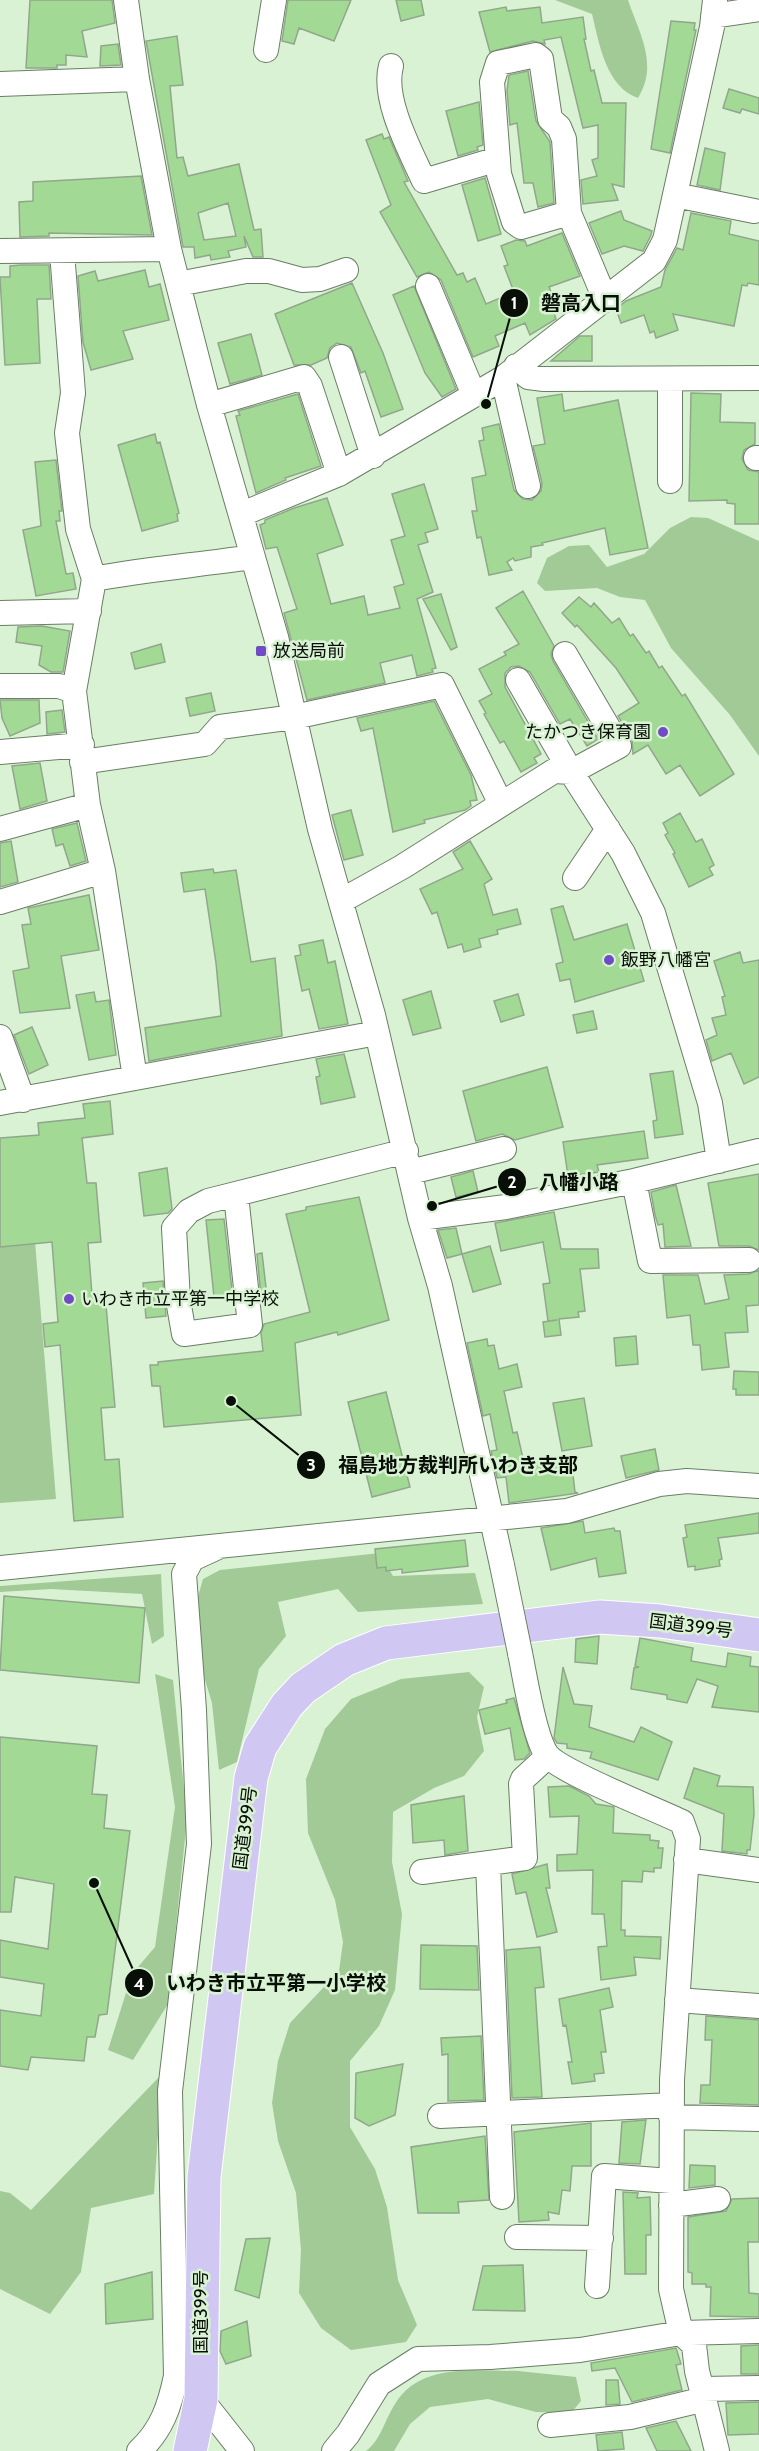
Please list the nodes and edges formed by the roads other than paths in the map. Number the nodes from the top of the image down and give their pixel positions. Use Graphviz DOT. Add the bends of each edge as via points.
graph roads {
  1 [pos="126,0"];
  2 [pos="274,0"];
  3 [pos="714,8"];
  4 [pos="759,9"];
  5 [pos="266,50"];
  6 [pos="391,66"];
  7 [pos="137,79"];
  8 [pos="0,84"];
  9 [pos="498,159"];
  10 [pos="675,195"];
  11 [pos="754,211"];
  12 [pos="569,213"];
  13 [pos="169,249"];
  14 [pos="0,251"];
  15 [pos="63,252"];
  16 [pos="346,270"];
  17 [pos="178,284"];
  18 [pos="428,286"];
  19 [pos="605,299"];
  20 [pos="341,357"];
  21 [pos="509,372"];
  22 [pos="759,378"];
  23 [pos="670,379"];
  24 [pos="474,395"];
  25 [pos="209,405"];
  26 [pos="373,456"];
  27 [pos="339,474"];
  28 [pos="670,481"];
  29 [pos="528,486"];
  30 [pos="242,514"];
  31 [pos="252,557"];
  32 [pos="93,579"];
  33 [pos="88,611"];
  34 [pos="0,613"];
  35 [pos="565,654"];
  36 [pos="518,680"];
  37 [pos="0,686"];
  38 [pos="74,692"];
  39 [pos="294,717"];
  40 [pos="0,752"];
  41 [pos="82,753"];
  42 [pos="571,772"];
  43 [pos="501,804"];
  44 [pos="88,805"];
  45 [pos="0,829"];
  46 [pos="608,829"];
  47 [pos="103,871"];
  48 [pos="574,879"];
  49 [pos="341,901"];
  50 [pos="0,902"];
  51 [pos="377,1033"];
  52 [pos="0,1037"];
  53 [pos="135,1078"];
  54 [pos="11,1102"];
  55 [pos="504,1149"];
  56 [pos="759,1151"];
  57 [pos="408,1161"];
  58 [pos="719,1161"];
  59 [pos="634,1181"];
  60 [pos="236,1195"];
  61 [pos="420,1218"];
  62 [pos="749,1260"];
  63 [pos="759,1486"];
  64 [pos="492,1521"];
  65 [pos="218,1547"];
  66 [pos="0,1568"];
  67 [pos="759,1635"];
  68 [pos="548,1756"];
  69 [pos="686,1860"];
  70 [pos="488,1864"];
  71 [pos="759,1870"];
  72 [pos="422,1872"];
  73 [pos="677,2000"];
  74 [pos="759,2006"];
  75 [pos="672,2111"];
  76 [pos="496,2115"];
  77 [pos="440,2116"];
  78 [pos="759,2120"];
  79 [pos="671,2181"];
  80 [pos="502,2197"];
  81 [pos="718,2199"];
  82 [pos="671,2205"];
  83 [pos="516,2236"];
  84 [pos="601,2238"];
  85 [pos="597,2286"];
  86 [pos="759,2331"];
  87 [pos="681,2332"];
  88 [pos="759,2388"];
  89 [pos="704,2394"];
  90 [pos="201,2399"];
  91 [pos="169,2412"];
  92 [pos="550,2425"];
  93 [pos="191,2445"];
  94 [pos="139,2451"];
  95 [pos="242,2451"];
  96 [pos="334,2451"];
  97 [pos="717,2451"];
  1 -- 7 [label="street"];
  2 -- 5 [label="street"];
  3 -- 4 [label="street"];
  3 -- 10 [label="street"];
  6 -- 9 [label="street" via="388,79 400,126 424,181"];
  7 -- 8 [label="street"];
  7 -- 13 [label="street"];
  9 -- 12 [label="street" via="514,222 521,227"];
  9 -- 12 [label="street" via="492,74 498,63 536,55 541,59 550,119 564,139"];
  10 -- 11 [label="street"];
  10 -- 19 [label="street" via="665,240 654,261"];
  12 -- 19 [label="street"];
  13 -- 15 [label="street"];
  13 -- 17 [label="street"];
  14 -- 15 [label="street"];
  15 -- 32 [label="street" via="73,393 67,433 78,529"];
  16 -- 17 [label="street" via="320,279 302,280 269,271 246,271"];
  17 -- 25 [label="street"];
  18 -- 24 [label="street"];
  19 -- 21 [label="street"];
  20 -- 26 [label="street"];
  21 -- 23 [label="street" via="544,379"];
  21 -- 24 [label="street"];
  21 -- 29 [label="street"];
  22 -- 23 [label="street"];
  23 -- 28 [label="street"];
  24 -- 26 [label="street"];
  25 -- 27 [label="street" via="304,377"];
  25 -- 30 [label="street"];
  26 -- 27 [label="street"];
  27 -- 30 [label="street"];
  30 -- 31 [label="street"];
  31 -- 32 [label="street"];
  31 -- 39 [label="street"];
  32 -- 33 [label="street"];
  33 -- 34 [label="street"];
  33 -- 38 [label="street"];
  35 -- 42 [label="street" via="619,746"];
  36 -- 42 [label="street"];
  37 -- 38 [label="street" via="59,686"];
  38 -- 41 [label="street"];
  39 -- 41 [label="street" via="220,727 205,744"];
  39 -- 43 [label="street" via="442,685"];
  39 -- 49 [label="street"];
  40 -- 41 [label="street"];
  41 -- 44 [label="street"];
  42 -- 43 [label="street" via="554,771"];
  42 -- 46 [label="street"];
  43 -- 49 [label="street"];
  44 -- 45 [label="street"];
  44 -- 47 [label="street"];
  46 -- 48 [label="street"];
  46 -- 58 [label="street" via="653,913 710,1103"];
  47 -- 50 [label="street"];
  47 -- 53 [label="street"];
  49 -- 51 [label="street"];
  51 -- 53 [label="street"];
  51 -- 57 [label="street"];
  52 -- 54 [label="street"];
  53 -- 54 [label="street"];
  55 -- 57 [label="street"];
  56 -- 58 [label="street"];
  57 -- 60 [label="street"];
  57 -- 61 [label="street"];
  58 -- 59 [label="street"];
  59 -- 61 [label="street" via="507,1207"];
  59 -- 62 [label="street" via="650,1261"];
  60 -- 60 [label="street" via="208,1201 189,1211 174,1228 184,1334 250,1325"];
  61 -- 64 [label="street" via="440,1286"];
  63 -- 64 [label="street" via="687,1481 659,1484 567,1511"];
  64 -- 65 [label="street"];
  64 -- 68 [label="street, bridge" via="540,1740"];
  65 -- 66 [label="street"];
  65 -- 91 [label="street" via="192,1559 184,1574 199,1844 170,2091 176,2376"];
  67 -- 90 [label="highway, 国道399号" via="600,1617 404,1640 344,1660 287,1705 260,1748 251,1778 204,2177"];
  68 -- 69 [label="street" via="682,1822 688,1839"];
  68 -- 70 [label="street" via="521,1784 525,1858"];
  69 -- 71 [label="street"];
  69 -- 73 [label="street"];
  70 -- 72 [label="street"];
  70 -- 76 [label="street"];
  73 -- 74 [label="street"];
  73 -- 75 [label="street"];
  75 -- 76 [label="street"];
  75 -- 78 [label="street"];
  75 -- 79 [label="street"];
  76 -- 77 [label="street"];
  76 -- 80 [label="street"];
  79 -- 82 [label="street"];
  79 -- 84 [label="street" via="604,2176"];
  81 -- 82 [label="street"];
  82 -- 87 [label="street" via="671,2289"];
  83 -- 84 [label="street"];
  84 -- 85 [label="street"];
  86 -- 87 [label="street"];
  87 -- 89 [label="street" via="694,2345"];
  87 -- 96 [label="street" via="580,2350 418,2359 379,2384"];
  88 -- 89 [label="street"];
  89 -- 92 [label="street" via="630,2417"];
  89 -- 97 [label="street"];
  90 -- 93 [label="highway, 国道399号"];
  90 -- 95 [label="street"];
  91 -- 93 [label="street"];
  91 -- 94 [label="street"];
}
